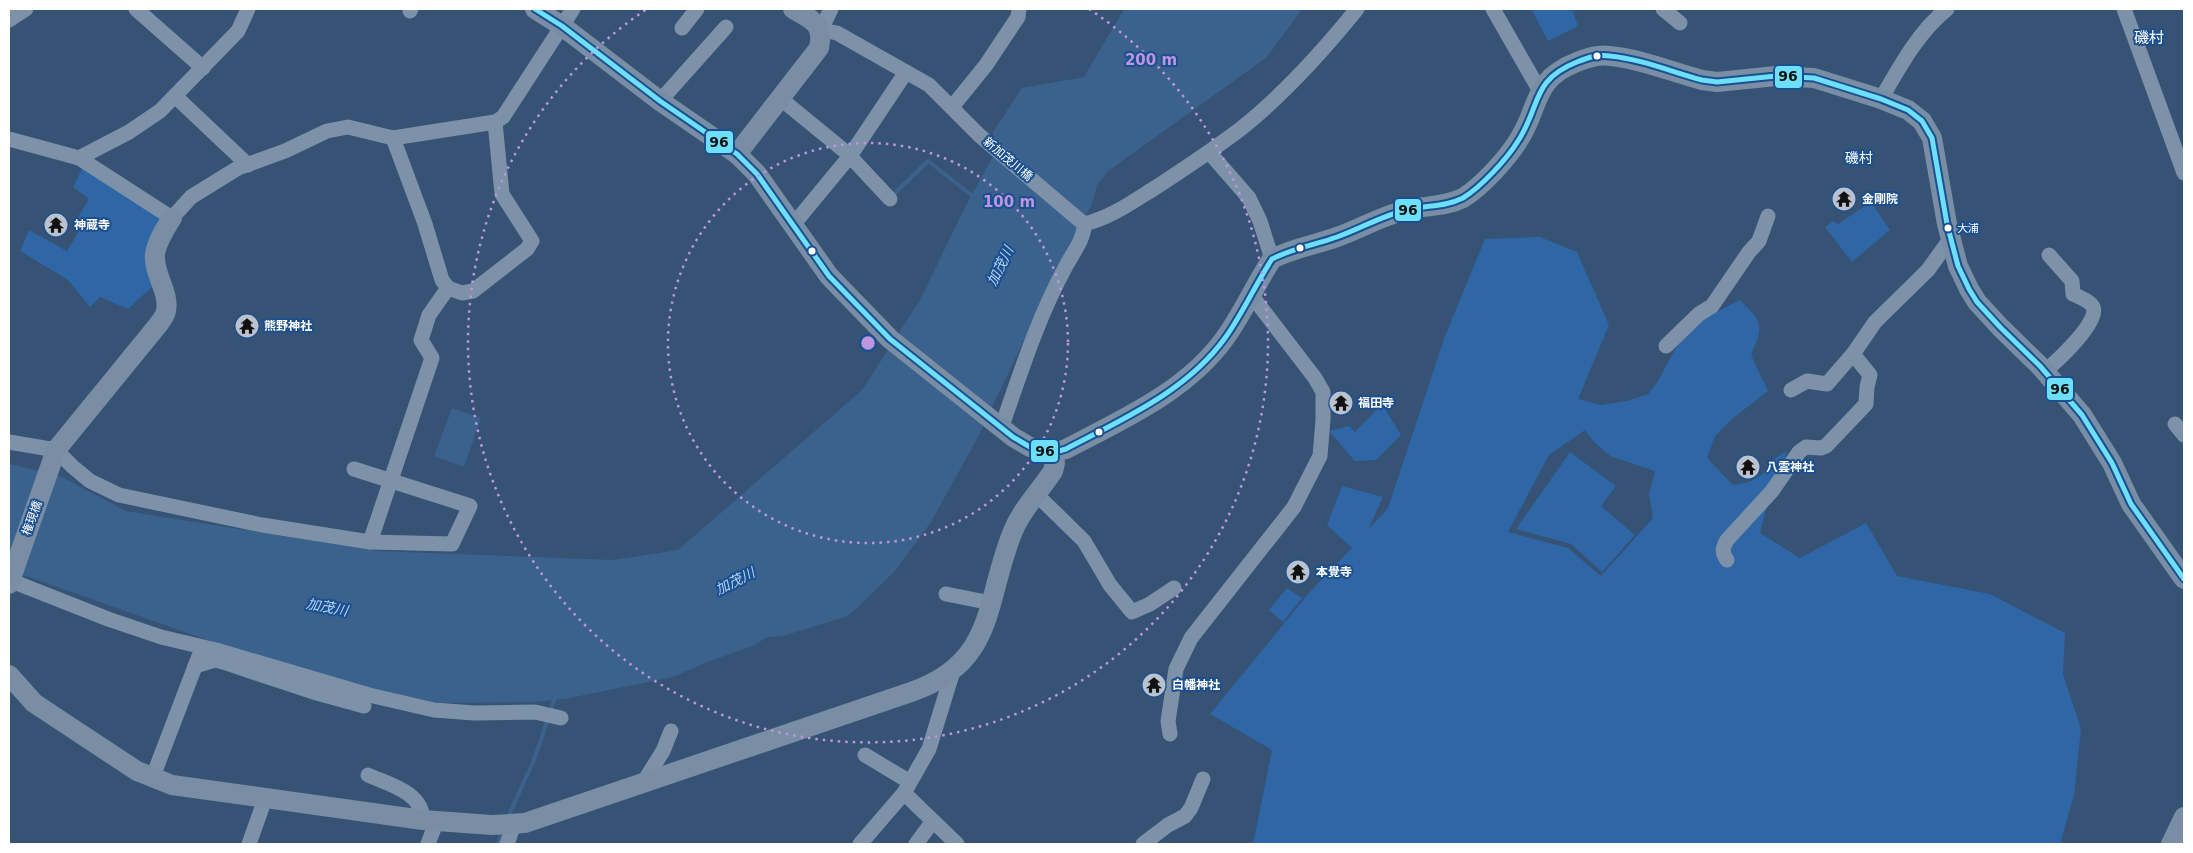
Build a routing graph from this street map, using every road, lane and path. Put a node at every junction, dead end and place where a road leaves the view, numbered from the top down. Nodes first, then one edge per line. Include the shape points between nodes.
1 (26, 9) edge
2 (136, 9) edge
3 (248, 9) edge
4 (535, 9) edge
5 (573, 9) edge
6 (697, 9) edge
7 (793, 9) edge
8 (831, 9) edge
9 (1019, 9) edge
10 (1357, 9) edge
11 (1493, 9) edge
12 (1663, 9) edge
13 (2124, 9) edge
14 (1941, 11) edge
15 (9, 20) edge
16 (1680, 23) dead end
17 (562, 26) junction
18 (726, 27) dead end
19 (682, 28) dead end
20 (821, 30) junction
21 (204, 68) junction
22 (906, 72) junction
23 (1540, 91) junction
24 (175, 96) junction
25 (1881, 99) junction
26 (782, 100) junction
27 (660, 101) junction
28 (952, 107) junction
29 (495, 122) junction
30 (393, 138) junction
31 (9, 139) edge
32 (1209, 152) junction
33 (737, 154) junction
34 (850, 156) junction
35 (79, 158) junction
36 (248, 165) junction
37 (2184, 172) edge
38 (890, 199) dead end
39 (1768, 216) dead end
40 (172, 218) junction
41 (1083, 224) junction
42 (793, 225) junction
43 (1951, 238) junction
44 (2049, 255) dead end
45 (1272, 259) junction
46 (448, 288) junction
47 (1252, 296) junction
48 (1666, 346) dead end
49 (1853, 354) junction
50 (2045, 371) junction
51 (1791, 390) dead end
52 (998, 426) junction
53 (9, 442) edge
54 (1052, 453) junction
55 (54, 455) junction
56 (354, 470) dead end
57 (390, 480) junction
58 (1037, 494) junction
59 (370, 542) junction
60 (1727, 560) dead end
61 (2184, 579) edge
62 (10, 580) edge
63 (1174, 588) dead end
64 (946, 594) dead end
65 (991, 603) junction
66 (202, 647) junction
67 (195, 666) junction
68 (953, 671) junction
69 (9, 675) edge
70 (364, 706) dead end
71 (561, 718) dead end
72 (671, 731) dead end
73 (1170, 734) dead end
74 (866, 755) dead end
75 (368, 775) dead end
76 (152, 779) junction
77 (1203, 779) dead end
78 (642, 782) junction
79 (907, 787) junction
80 (264, 799) junction
81 (2184, 817) edge
82 (430, 820) junction
83 (933, 821) junction
84 (514, 824) junction
85 (249, 844) edge
86 (428, 844) edge
87 (507, 844) edge
88 (860, 844) edge
89 (916, 844) edge
90 (957, 844) edge
91 (1143, 844) edge
92 (2171, 844) edge

1 - 15 street
2 - 21 street
3 - 21 street via 238,31
4 - 17 main road
5 - 17 street
6 - 19 street
7 - 20 main road via 816,23
8 - 20 street
9 - 28 street via 1018,18 986,65
10 - 32 street via 1268,106
11 - 23 street
12 - 16 street
13 - 37 street
14 - 25 street via 1909,52
17 - 27 main road
17 - 29 street via 503,117
18 - 27 street
20 - 22 street, 新加茂川橋 via 837,33
20 - 26 main road via 816,54
21 - 24 street
22 - 28 street, 新加茂川橋 via 929,85
22 - 34 street
23 - 25 main road via 1549,78 1567,66 1592,56 1608,55 1718,82 1776,76 1814,78
23 - 45 main road via 1518,141 1499,165 1466,196 1452,203 1393,214 1336,238 1285,252
24 - 35 street via 160,111 129,132
24 - 36 street
25 - 43 main road via 1916,116 1932,138
26 - 33 main road
26 - 34 street
27 - 33 main road
28 - 41 street, 新加茂川橋 via 979,135
29 - 30 street
29 - 46 street via 502,194 532,241 473,291 462,293
30 - 36 street via 348,127 328,131
30 - 46 street via 442,280
31 - 35 street
32 - 41 street via 1130,204
32 - 45 street via 1249,198
33 - 42 main road via 757,174
34 - 38 street
34 - 42 street
35 - 40 street
36 - 40 street via 191,197
39 - 48 street via 1759,242 1712,306
40 - 55 main road, 権現橋 via 155,253 155,269 165,297 166,312
41 - 52 street via 1082,236 1056,285
42 - 52 main road via 840,289 890,339
43 - 49 street via 1928,270 1875,322
43 - 50 main road via 1958,266 1977,302
44 - 50 street via 2072,281 2073,294 2090,303 2093,312 2089,324 2076,341
45 - 47 main road
46 - 57 street via 429,315 422,340 432,358
47 - 54 main road via 1224,339 1196,370 1161,398 1066,449
47 - 73 street via 1315,378 1322,392 1320,456 1294,507 1191,638 1176,669 1168,721
49 - 51 street via 1827,384 1807,381
49 - 60 street via 1870,375 1866,404 1826,446 1806,447 1799,452 1772,491 1727,540 1723,546
50 - 61 main road via 2082,415 2112,463 2131,504
52 - 54 main road via 1025,444
53 - 55 street
54 - 58 main road via 1054,466
55 - 59 street via 90,481 119,495 262,526
55 - 62 main road, 権現橋
56 - 57 street
57 - 59 street
57 - 59 street via 470,506 452,544
58 - 63 street via 1084,541 1110,585 1132,612
58 - 65 main road via 1013,531
62 - 66 street via 108,619
64 - 65 street
65 - 68 main road via 978,641
66 - 67 street
66 - 71 street via 369,695 434,710 474,714 535,712
67 - 70 street via 214,660 223,662
67 - 76 street
68 - 78 main road via 925,687
68 - 79 street via 929,749
69 - 76 main road via 34,702
72 - 78 street via 663,751
74 - 79 street
75 - 82 street via 409,793
76 - 80 main road
77 - 91 street via 1186,816
78 - 84 main road
79 - 83 street
79 - 88 street
80 - 82 main road
80 - 85 street
81 - 92 main road
82 - 84 main road
82 - 86 street
83 - 89 street
83 - 90 street
84 - 87 street

